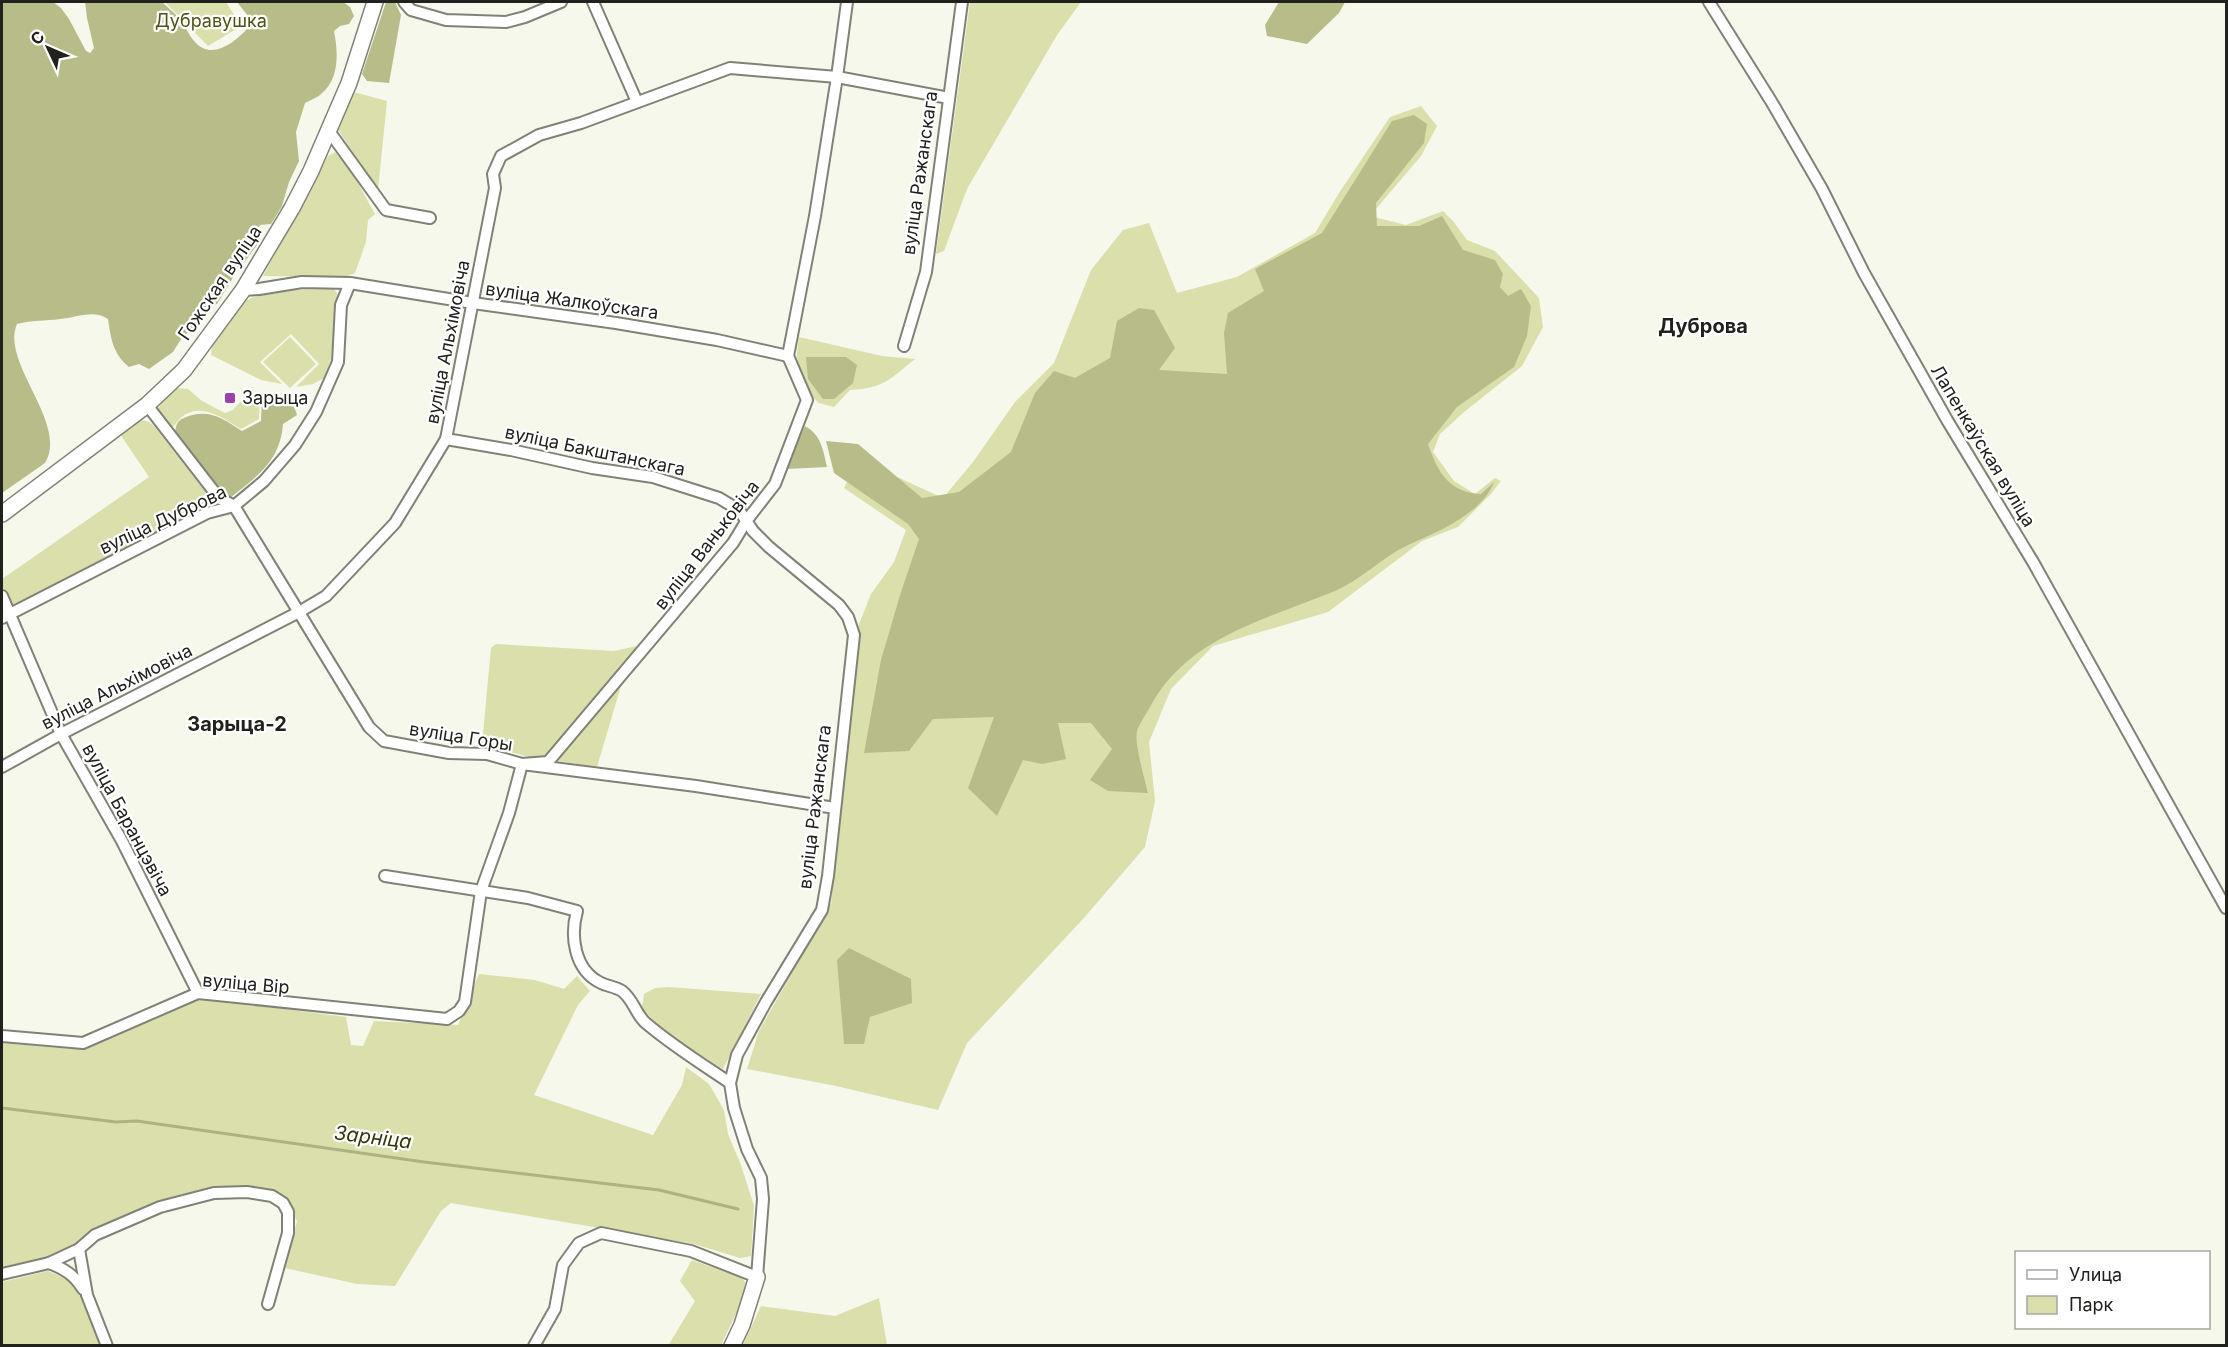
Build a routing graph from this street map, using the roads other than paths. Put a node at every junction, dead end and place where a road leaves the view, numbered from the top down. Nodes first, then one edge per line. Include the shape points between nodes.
1 (375, 2) edge
2 (404, 2) edge
3 (561, 2) edge
4 (593, 2) edge
5 (847, 2) edge
6 (962, 2) edge
7 (1709, 2) edge
8 (837, 76) junction
9 (949, 98) junction
10 (637, 102) junction
11 (329, 131) junction
12 (430, 218) dead end
13 (350, 283) junction
14 (243, 290) junction
15 (473, 303) junction
16 (904, 346) dead end
17 (788, 356) junction
18 (147, 405) junction
19 (446, 439) junction
20 (234, 506) junction
21 (2, 514) edge
22 (747, 520) junction
23 (2, 596) edge
24 (299, 612) junction
25 (6, 615) edge
26 (854, 635) joint
27 (61, 734) junction
28 (522, 764) junction
29 (2, 767) edge
30 (835, 808) junction
31 (385, 876) dead end
32 (481, 891) junction
33 (2226, 908) edge
34 (198, 993) junction
35 (2, 1036) edge
36 (730, 1083) junction
37 (79, 1249) junction
38 (49, 1263) junction
39 (2, 1274) edge
40 (758, 1277) junction
41 (87, 1295) junction
42 (268, 1304) dead end
43 (106, 1346) edge
44 (534, 1346) edge
45 (732, 1346) edge

1 - 11 street, Гожская вуліца
2 - 3 street via 411,10 446,20 506,22
4 - 10 street
5 - 8 street
6 - 9 street, вуліца Ражанскага
7 - 33 street, Лапенкаўская вуліца via 1772,101 1864,273 2038,572
8 - 9 street, вуліца Альхімовіча
8 - 10 street, вуліца Альхімовіча via 730,68
8 - 17 street
9 - 16 street, вуліца Ражанскага via 926,272
10 - 15 street, вуліца Альхімовіча via 539,135 501,156 493,174 495,188
11 - 12 street via 386,210
11 - 14 street, Гожская вуліца via 292,208
13 - 14 street, вуліца Жалкоўскага via 302,282
13 - 15 street, вуліца Жалкоўскага
13 - 20 street, вуліца Дуброва via 341,305 338,362 316,412 295,445 264,481
14 - 18 street, Гожская вуліца via 183,370
15 - 17 street, вуліца Жалкоўскага via 616,323
15 - 19 street, вуліца Альхімовіча
17 - 22 street, вуліца Ваньковіча via 807,400 775,484
18 - 20 street, вуліца Горы via 219,498
18 - 21 street, Гожская вуліца
19 - 22 street, вуліца Бакштанскага via 653,477 719,498
19 - 24 street, вуліца Альхімовіча via 395,523 326,596
20 - 24 street, вуліца Горы
20 - 25 street, вуліца Дуброва via 207,513
22 - 26 street, вуліца Бакштанскага via 769,547 839,605
22 - 28 street, вуліца Ваньковіча via 733,543 548,762
23 - 25 street, вуліца Баранцэвіча
24 - 27 street, вуліца Альхімовіча
24 - 28 street, вуліца Горы via 369,727 384,741 449,753 487,754
25 - 27 street, вуліца Баранцэвіча
26 - 30 street, вуліца Ражанскага
27 - 29 street, вуліца Альхімовіча
27 - 34 street, вуліца Баранцэвіча via 122,841
28 - 30 street, вуліца Горы
28 - 32 street
30 - 36 street, вуліца Ражанскага via 822,910 737,1055
31 - 32 street
32 - 34 street, вуліца Вір via 465,1002 447,1018
32 - 36 street via 528,897 577,911 573,926 576,953 587,972 599,982 622,991 644,1022
34 - 35 street, вуліца Вір via 83,1043
36 - 40 street, вуліца Ражанскага via 734,1108 760,1178 763,1199
37 - 38 street
37 - 41 street
37 - 42 street via 95,1235 160,1207 214,1193 272,1196 283,1203 289,1222
38 - 39 street
38 - 41 street via 72,1274
40 - 44 street via 691,1251 601,1233 579,1244 563,1265 555,1309
40 - 45 street, вуліца Ражанскага
41 - 43 street

